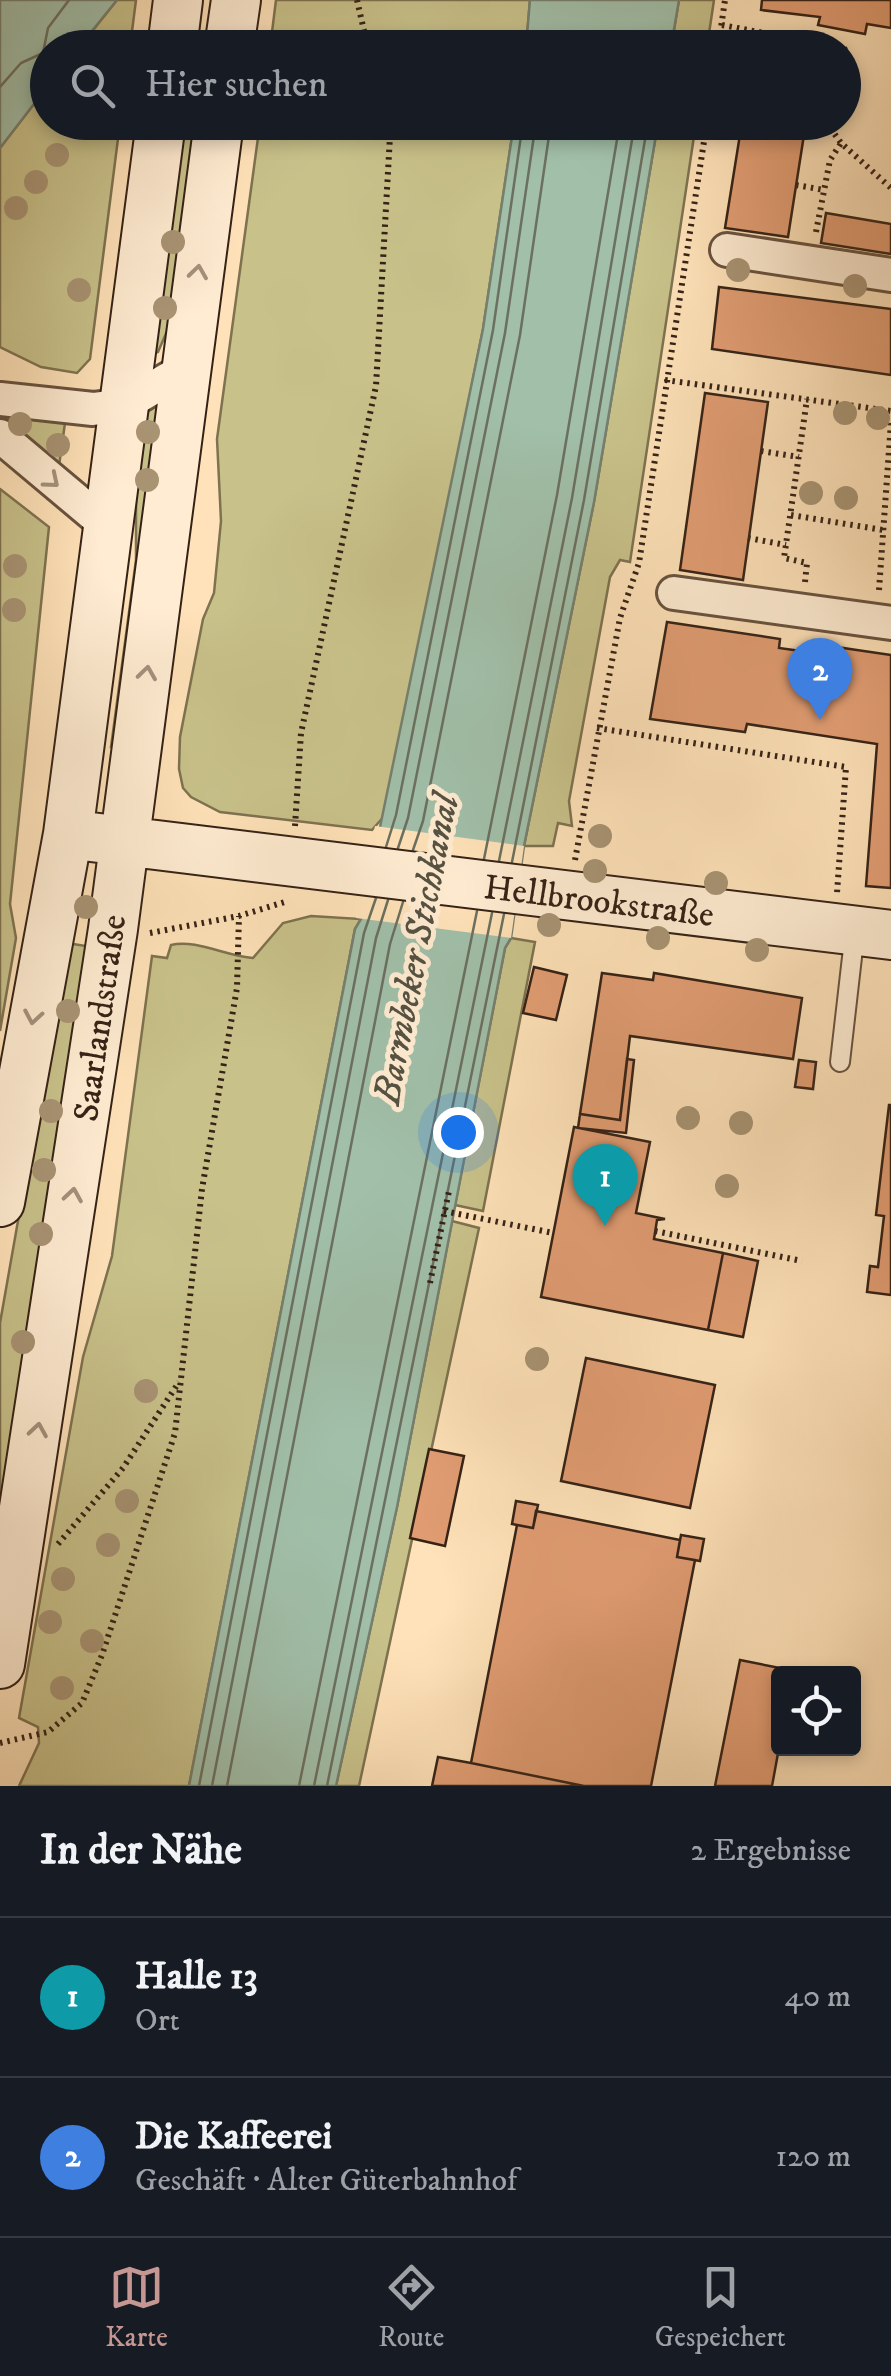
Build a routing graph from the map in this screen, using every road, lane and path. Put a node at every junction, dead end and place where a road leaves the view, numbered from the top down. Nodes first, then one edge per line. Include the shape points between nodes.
1 (178, 0) edge
2 (236, 0) edge
3 (357, 0) edge
4 (725, 0) edge
5 (722, 25) junction
6 (174, 30) edge
7 (232, 30) edge
8 (364, 30) edge
9 (721, 30) edge
10 (748, 30) edge
11 (160, 140) edge
12 (217, 140) edge
13 (390, 140) edge
14 (703, 140) edge
15 (839, 140) edge
16 (841, 143) junction
17 (796, 185) dead end
18 (891, 188) edge
19 (824, 190) junction
20 (727, 250) dead end
21 (811, 263) junction
22 (891, 275) edge
23 (185, 369) junction
24 (665, 380) junction
25 (0, 400) edge
26 (807, 400) junction
27 (124, 405) junction
28 (891, 410) edge
29 (891, 422) edge
30 (0, 436) edge
31 (761, 452) dead end
32 (799, 457) junction
33 (791, 515) junction
34 (106, 525) junction
35 (883, 530) junction
36 (748, 538) dead end
37 (786, 545) junction
38 (674, 592) dead end
39 (801, 611) junction
40 (884, 622) edge
41 (598, 728) junction
42 (277, 825) dead end
43 (295, 828) junction
44 (68, 834) junction
45 (124, 841) junction
46 (344, 869) junction
47 (570, 896) junction
48 (239, 916) junction
49 (860, 931) edge
50 (153, 934) dead end
51 (840, 1062) dead end
52 (449, 1191) dead end
53 (0, 1202) edge
54 (444, 1211) junction
55 (655, 1231) dead end
56 (553, 1233) dead end
57 (802, 1260) dead end
58 (430, 1284) dead end
59 (180, 1380) junction
60 (19, 1553) junction
61 (0, 1664) edge
62 (0, 1743) edge

1 - 6 main road
2 - 7 main road
3 - 8 path
4 - 5 path
5 - 9 path
5 - 10 path
11 - 27 main road, Saarlandstraße
23 -> 12 main road, Saarlandstraße
13 - 43 path via 376,386 301,734
14 - 24 path
15 - 16 path
16 - 18 path
16 - 19 path
17 - 19 path
19 - 21 path
20 - 21 street
21 - 22 street
23 - 27 street
45 -> 23 main road, Saarlandstraße
24 - 26 path
24 - 41 path via 639,563 620,618
25 - 27 street via 93,410
26 - 28 path
26 - 32 path
27 - 34 main road, Saarlandstraße
29 - 35 path
30 -> 34 street
31 - 32 path
32 - 33 path
33 - 35 path
33 - 37 path
34 - 44 main road, Saarlandstraße
35 - 40 path
36 - 37 path
37 - 39 path via 784,558 808,563
38 - 39 street
39 - 40 street
41 - 47 path
41 - 49 path via 846,767
42 - 43 path
43 - 46 path via 324,838
44 - 45 main road, Hellbrookstraße
44 -> 53 main road, Saarlandstraße
45 - 46 main road, Hellbrookstraße
60 -> 45 main road, Saarlandstraße
46 - 47 main road, Hellbrookstraße
46 - 48 path via 279,906
47 - 49 main road, Hellbrookstraße
48 - 50 path
48 - 59 path via 237,988 202,1189
49 - 51 lane
52 - 54 path
54 - 56 path
54 - 58 path
55 - 57 path
59 - 60 path via 72,1531 51,1550
59 - 62 path via 175,1433 82,1703 48,1732
60 - 61 main road, Saarlandstraße

